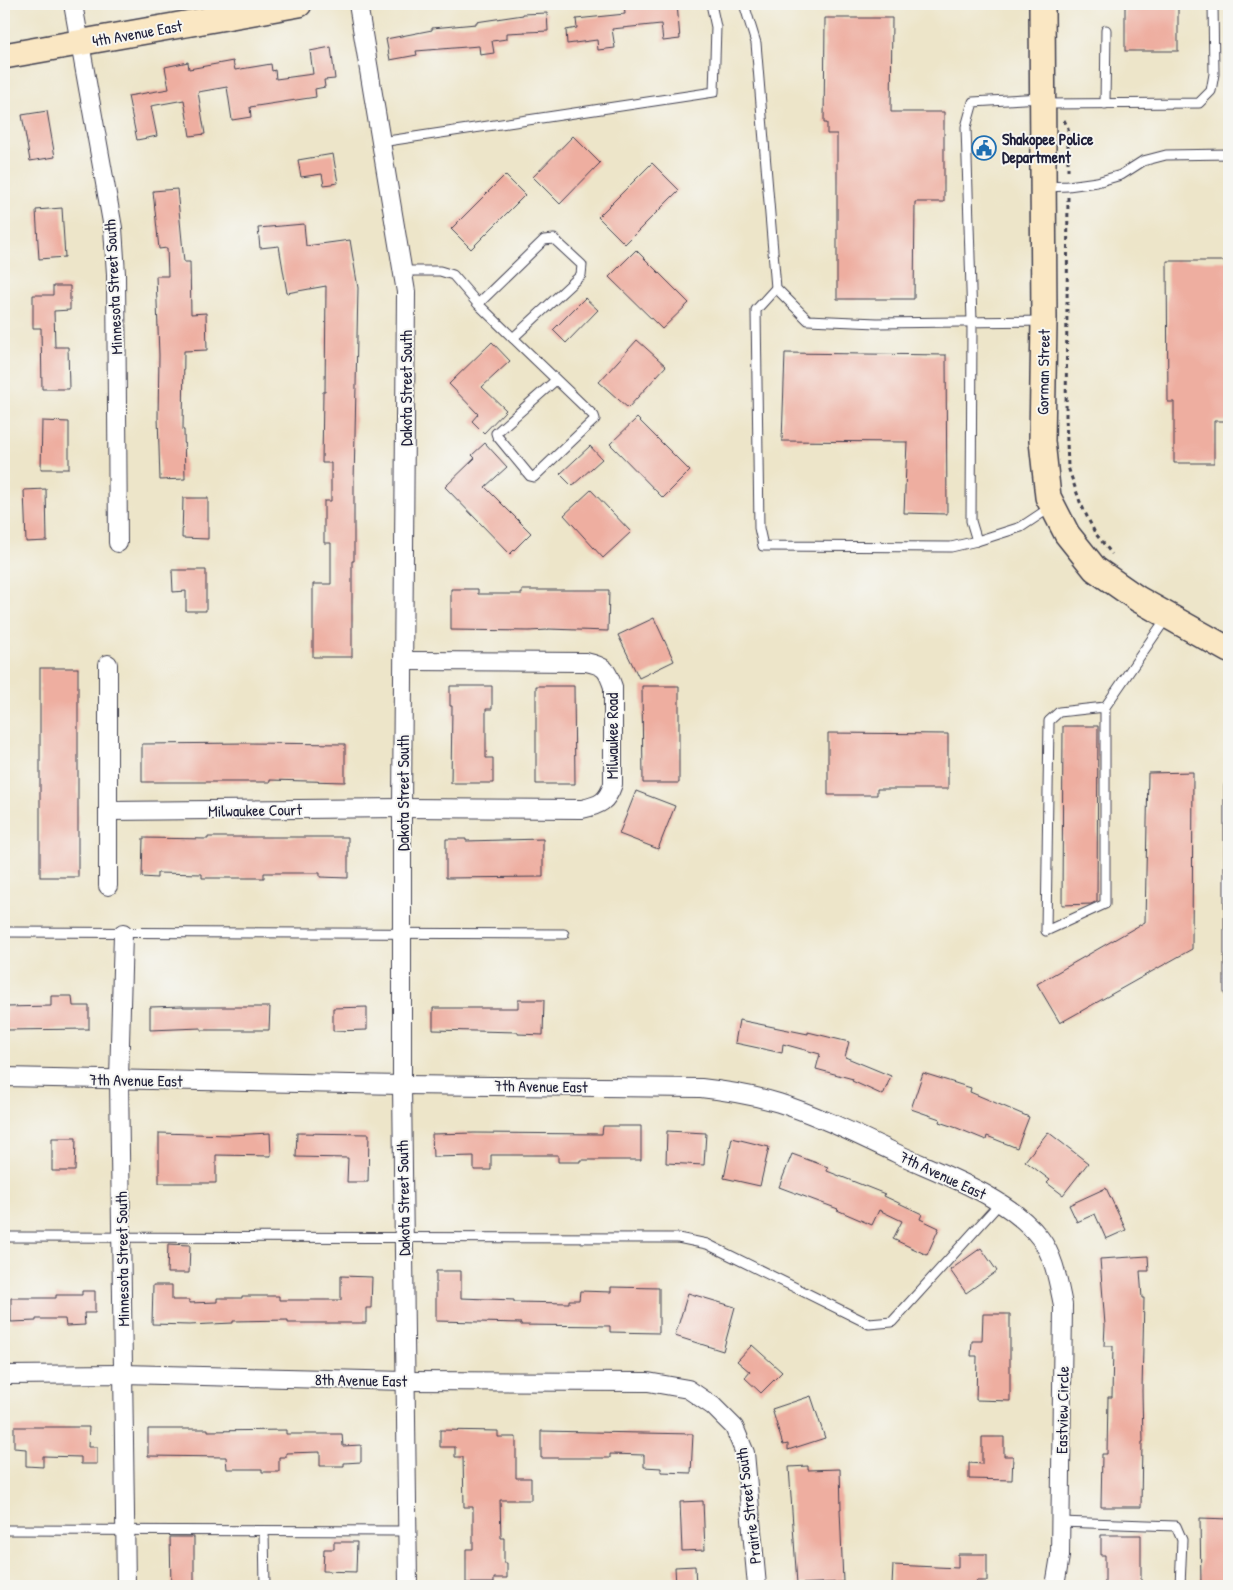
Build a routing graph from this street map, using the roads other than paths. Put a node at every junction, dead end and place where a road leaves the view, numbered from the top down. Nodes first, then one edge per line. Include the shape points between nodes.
1 (73, 4) edge
2 (299, 4) edge
3 (358, 4) edge
4 (711, 4) edge
5 (744, 4) edge
6 (1042, 4) edge
7 (1213, 4) edge
8 (1106, 30) dead end
9 (81, 43) junction
10 (4, 56) edge
11 (1049, 102) junction
12 (1105, 104) junction
13 (381, 142) junction
14 (1229, 154) edge
15 (1043, 187) junction
16 (403, 271) junction
17 (776, 288) junction
18 (478, 304) junction
19 (1044, 321) junction
20 (972, 322) junction
21 (513, 338) junction
22 (556, 380) junction
23 (1053, 506) junction
24 (977, 541) junction
25 (118, 543) dead end
26 (1168, 615) junction
27 (1229, 650) edge
28 (404, 661) junction
29 (108, 664) dead end
30 (1104, 707) junction
31 (1229, 786) edge
32 (402, 808) junction
33 (108, 812) junction
34 (108, 886) dead end
35 (1229, 886) edge
36 (4, 932) edge
37 (123, 933) junction
38 (403, 934) junction
39 (564, 934) dead end
40 (1229, 992) edge
41 (4, 1077) edge
42 (119, 1080) junction
43 (402, 1085) junction
44 (1000, 1203) junction
45 (404, 1237) junction
46 (4, 1238) edge
47 (121, 1238) junction
48 (1040, 1238) joint
49 (123, 1374) junction
50 (4, 1375) edge
51 (405, 1380) junction
52 (713, 1406) joint
53 (1060, 1522) junction
54 (4, 1530) edge
55 (125, 1530) junction
56 (264, 1531) junction
57 (407, 1532) junction
58 (126, 1586) edge
59 (265, 1586) edge
60 (408, 1586) edge
61 (757, 1586) edge
62 (1055, 1586) edge
63 (1180, 1586) edge

1 - 9 street, Minnesota Street South
2 - 9 street, 4th Avenue East
3 - 13 street, Dakota Street South
4 - 13 lane via 716,27 714,92
5 - 17 lane via 756,43
6 - 11 street, Gorman Street
7 - 12 lane via 1214,74 1211,91 1200,103
8 - 12 lane
9 - 10 street, 4th Avenue East
9 - 25 street, Minnesota Street South via 113,228
11 - 12 lane
11 - 15 street, Gorman Street
11 - 20 lane via 973,102 966,127
13 - 16 street, Dakota Street South
14 - 15 lane via 1166,155 1143,161 1121,175 1097,182
15 - 19 street, Gorman Street
16 - 18 lane via 440,270 453,275
16 - 28 street, Dakota Street South via 406,292
17 - 20 lane via 808,320
17 - 24 lane via 756,310 759,528 763,546 951,547
18 - 21 lane
18 - 21 lane via 544,240 554,239 582,265 581,275
19 - 20 lane
19 - 23 street, Gorman Street via 1042,441 1048,497
20 - 24 lane via 971,521
21 - 22 lane
22 - 22 lane via 595,420 534,477 496,433
23 - 24 lane via 1021,527
23 - 26 street, Gorman Street via 1067,534 1095,569
26 - 27 street, Gorman Street
26 - 30 lane
28 - 32 street, Dakota Street South
28 - 32 street, Milwaukee Road via 586,662 600,665 613,687 613,784 609,796 598,805 582,810
29 - 33 street
30 - 30 lane via 1059,712 1049,721 1046,931 1105,904
31 - 35 lane
32 - 33 street, Milwaukee Court
32 - 38 street, Dakota Street South
33 - 34 street
35 - 40 lane
36 - 37 lane
37 - 38 lane
37 - 42 street, Minnesota Street South
38 - 39 lane
38 - 43 street, Dakota Street South
41 - 42 street, 7th Avenue East
42 - 43 street, 7th Avenue East
42 - 47 street, Minnesota Street South
43 - 44 street, 7th Avenue East via 701,1088 744,1093 817,1116
43 - 45 street, Dakota Street South
44 - 45 lane via 892,1322 869,1324 707,1244 678,1238
44 - 48 street, 7th Avenue East via 1018,1214
45 - 47 lane
45 - 51 street, Dakota Street South
46 - 47 lane
47 - 49 street, Minnesota Street South
48 - 53 street, Eastview Circle via 1055,1266 1063,1305
49 - 50 street, 8th Avenue East
49 - 51 street, 8th Avenue East
49 - 55 street, Minnesota Street South
51 - 52 street, 8th Avenue East via 648,1382 688,1390
51 - 57 street, Dakota Street South
52 - 61 street, Prairie Street South via 734,1427 745,1452
53 - 62 street, Eastview Circle via 1060,1556
53 - 63 lane via 1176,1526 1182,1540
54 - 55 lane
55 - 56 lane
55 - 58 street, Minnesota Street South
56 - 57 lane
56 - 59 lane
57 - 60 street, Dakota Street South

